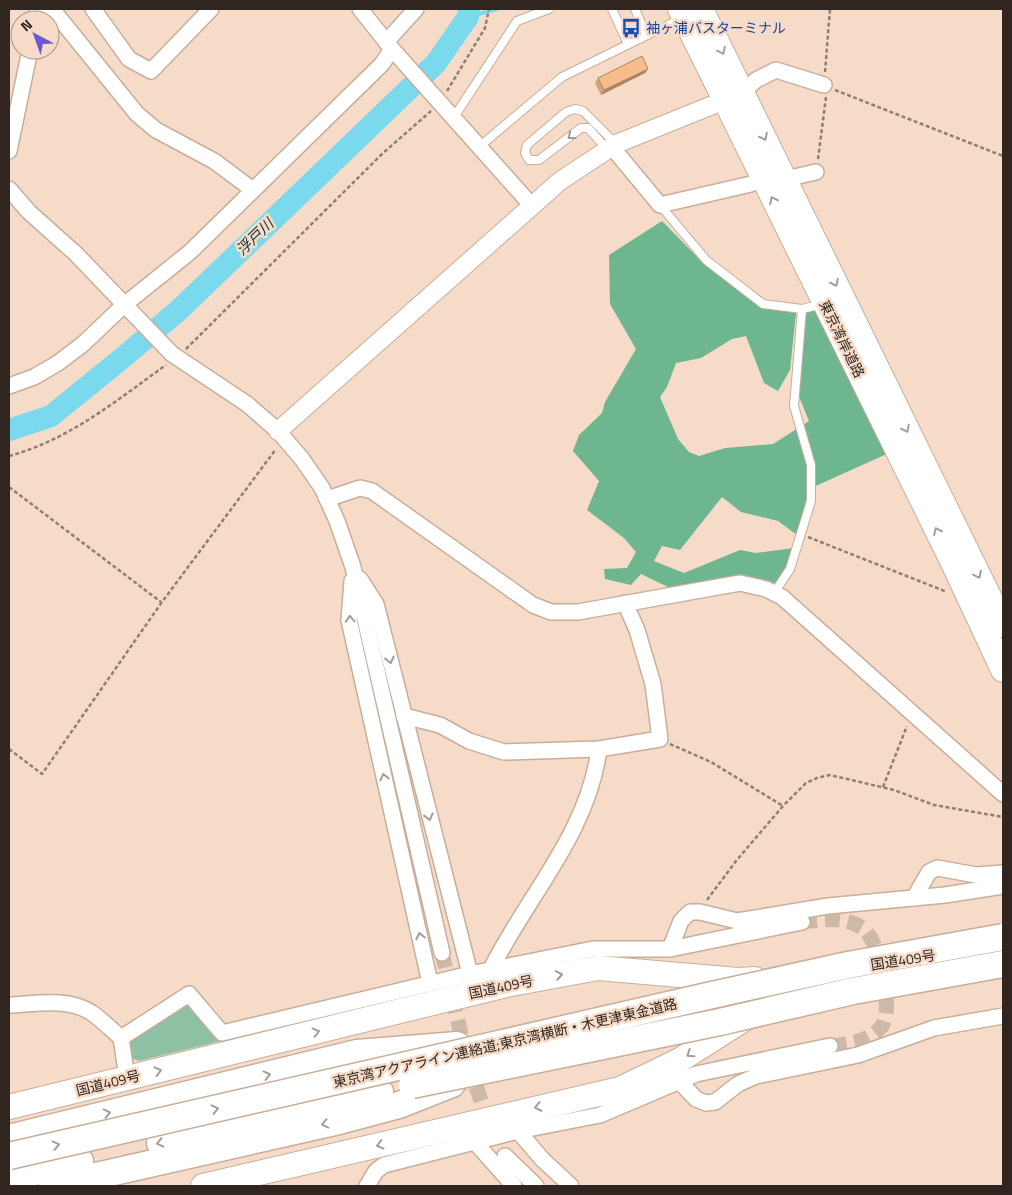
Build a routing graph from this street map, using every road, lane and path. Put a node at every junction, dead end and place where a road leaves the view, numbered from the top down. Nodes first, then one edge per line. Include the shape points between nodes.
1 (52, 9) edge
2 (93, 9) edge
3 (211, 9) edge
4 (360, 9) edge
5 (416, 9) edge
6 (489, 9) edge
7 (549, 9) edge
8 (612, 9) edge
9 (635, 9) edge
10 (830, 9) edge
11 (688, 11) edge
12 (646, 34) junction
13 (628, 44) junction
14 (389, 45) junction
15 (26, 60) edge
16 (824, 86) junction
17 (15, 88) edge
18 (733, 97) junction
19 (440, 102) junction
20 (454, 117) junction
21 (611, 146) junction
22 (479, 147) junction
23 (9, 151) edge
24 (1003, 156) edge
25 (816, 172) joint
26 (794, 177) dead end
27 (750, 184) dead end
28 (9, 189) edge
29 (254, 190) junction
30 (660, 204) junction
31 (532, 206) junction
32 (824, 303) junction
33 (124, 305) junction
34 (802, 309) junction
35 (175, 356) junction
36 (9, 386) edge
37 (281, 434) junction
38 (9, 456) edge
39 (9, 487) edge
40 (327, 499) junction
41 (802, 535) junction
42 (353, 567) junction
43 (774, 593) junction
44 (970, 599) junction
45 (162, 602) junction
46 (625, 602) junction
47 (1003, 626) edge
48 (1003, 670) edge
49 (913, 711) junction
50 (404, 716) junction
51 (660, 739) junction
52 (9, 749) edge
53 (599, 749) junction
54 (883, 787) junction
55 (1003, 794) edge
56 (783, 806) junction
57 (1003, 817) edge
58 (1003, 873) edge
59 (1003, 886) edge
60 (914, 898) junction
61 (700, 912) junction
62 (802, 922) tunnel mouth
63 (1003, 937) edge
64 (1003, 943) edge
65 (670, 949) junction
66 (442, 953) tunnel mouth
67 (1003, 963) edge
68 (490, 970) junction
69 (470, 974) junction
70 (818, 974) junction
71 (430, 983) junction
72 (776, 1001) junction
73 (9, 1004) edge
74 (1003, 1016) edge
75 (122, 1038) junction
76 (830, 1046) tunnel mouth
77 (127, 1078) junction
78 (679, 1081) junction
79 (9, 1107) edge
80 (518, 1131) junction
81 (9, 1138) edge
82 (474, 1141) junction
83 (9, 1156) edge
84 (505, 1156) tunnel mouth
85 (9, 1178) edge
86 (52, 1186) edge
87 (203, 1186) edge
88 (367, 1186) edge
89 (514, 1186) edge
90 (536, 1186) edge
91 (571, 1186) edge

1 - 29 street via 137,114 156,130 214,161
2 - 3 street via 129,59 151,71
4 - 14 street
5 - 14 street
6 - 19 path via 485,28
7 - 20 lane via 517,21
8 - 13 lane
9 - 12 lane
10 - 16 path
11 - 12 lane
11 - 18 highway, 東京湾岸道路
12 - 13 lane
13 - 22 lane via 562,76
14 - 19 street
14 - 29 street via 382,64
15 - 17 street
16 - 18 street via 776,70
16 - 24 path
16 - 25 path via 826,95
17 - 23 street
18 - 21 street
32 -> 18 highway, 東京湾岸道路
18 -> 47 highway, 東京湾岸道路
19 - 20 street
19 - 35 path via 382,154
20 - 22 street
21 -> 21 lane via 588,128 581,128 539,160 529,160 525,153 527,145 566,112 575,109 582,111
21 - 30 street
21 - 31 street via 560,181
22 - 31 street
25 - 26 street
27 - 30 street
28 - 33 street
29 - 33 street via 190,252
30 - 34 lane via 706,260 728,279 762,304
31 - 37 street
32 - 34 lane
44 -> 32 highway, 東京湾岸道路
33 - 35 street
33 - 36 street via 58,363
34 - 41 lane via 794,406 810,465 811,501
35 - 37 street via 247,404
35 - 38 path via 94,418 58,437
37 - 40 street via 302,458
37 - 45 path
39 - 45 path
40 - 42 street
40 - 46 street via 360,488 372,491 541,610 578,612
41 - 43 lane via 790,569
41 - 44 path
42 -> 50 street via 376,604
42 - 66 street
71 -> 42 street via 349,620
43 - 46 street via 740,583
43 - 49 street
44 - 48 highway, 東京湾岸道路
45 - 52 path via 42,774
46 - 51 street via 653,684
49 - 54 path
49 - 55 street
50 - 53 street via 440,725 469,741 504,752
50 -> 69 street
51 - 53 street
51 - 56 path via 711,762
53 - 68 street via 596,777 584,808 551,871
54 - 56 path via 830,775 806,784
54 - 57 path via 934,805
56 - 61 path via 736,860
58 - 60 street via 976,875 937,868 929,872
59 - 60 street
60 - 61 street via 828,906 737,921
61 - 65 street via 690,912 682,921
62 - 65 street
83 -> 63 highway, 東京湾アクアライン連絡道;東京湾横断・木更津東金道路, bridge via 722,992
64 - 70 highway, 国道409号
65 - 68 street via 593,949
67 - 72 highway, 国道409号
67 -> 85 highway, 東京湾アクアライン連絡道;東京湾横断・木更津東金道路, bridge via 412,1085
68 - 69 street
69 - 71 street
77 -> 70 highway, 国道409号 via 506,985 598,968 738,980
81 -> 70 highway via 357,1053 475,1044 723,996
71 - 75 street via 222,1033 189,994
72 -> 86 highway via 519,1058 399,1105
72 -> 87 highway, 国道409号 via 680,1060 620,1089
73 - 75 street via 63,1003 81,1007
74 - 78 street via 934,1028 858,1055 756,1076 738,1084 715,1102 696,1099
75 - 77 street
76 - 78 street via 712,1070
77 - 79 highway, 国道409号
78 - 80 street via 600,1115
80 - 82 street
80 - 91 street via 542,1160
82 - 88 street via 384,1165
82 - 89 street
84 - 90 street

